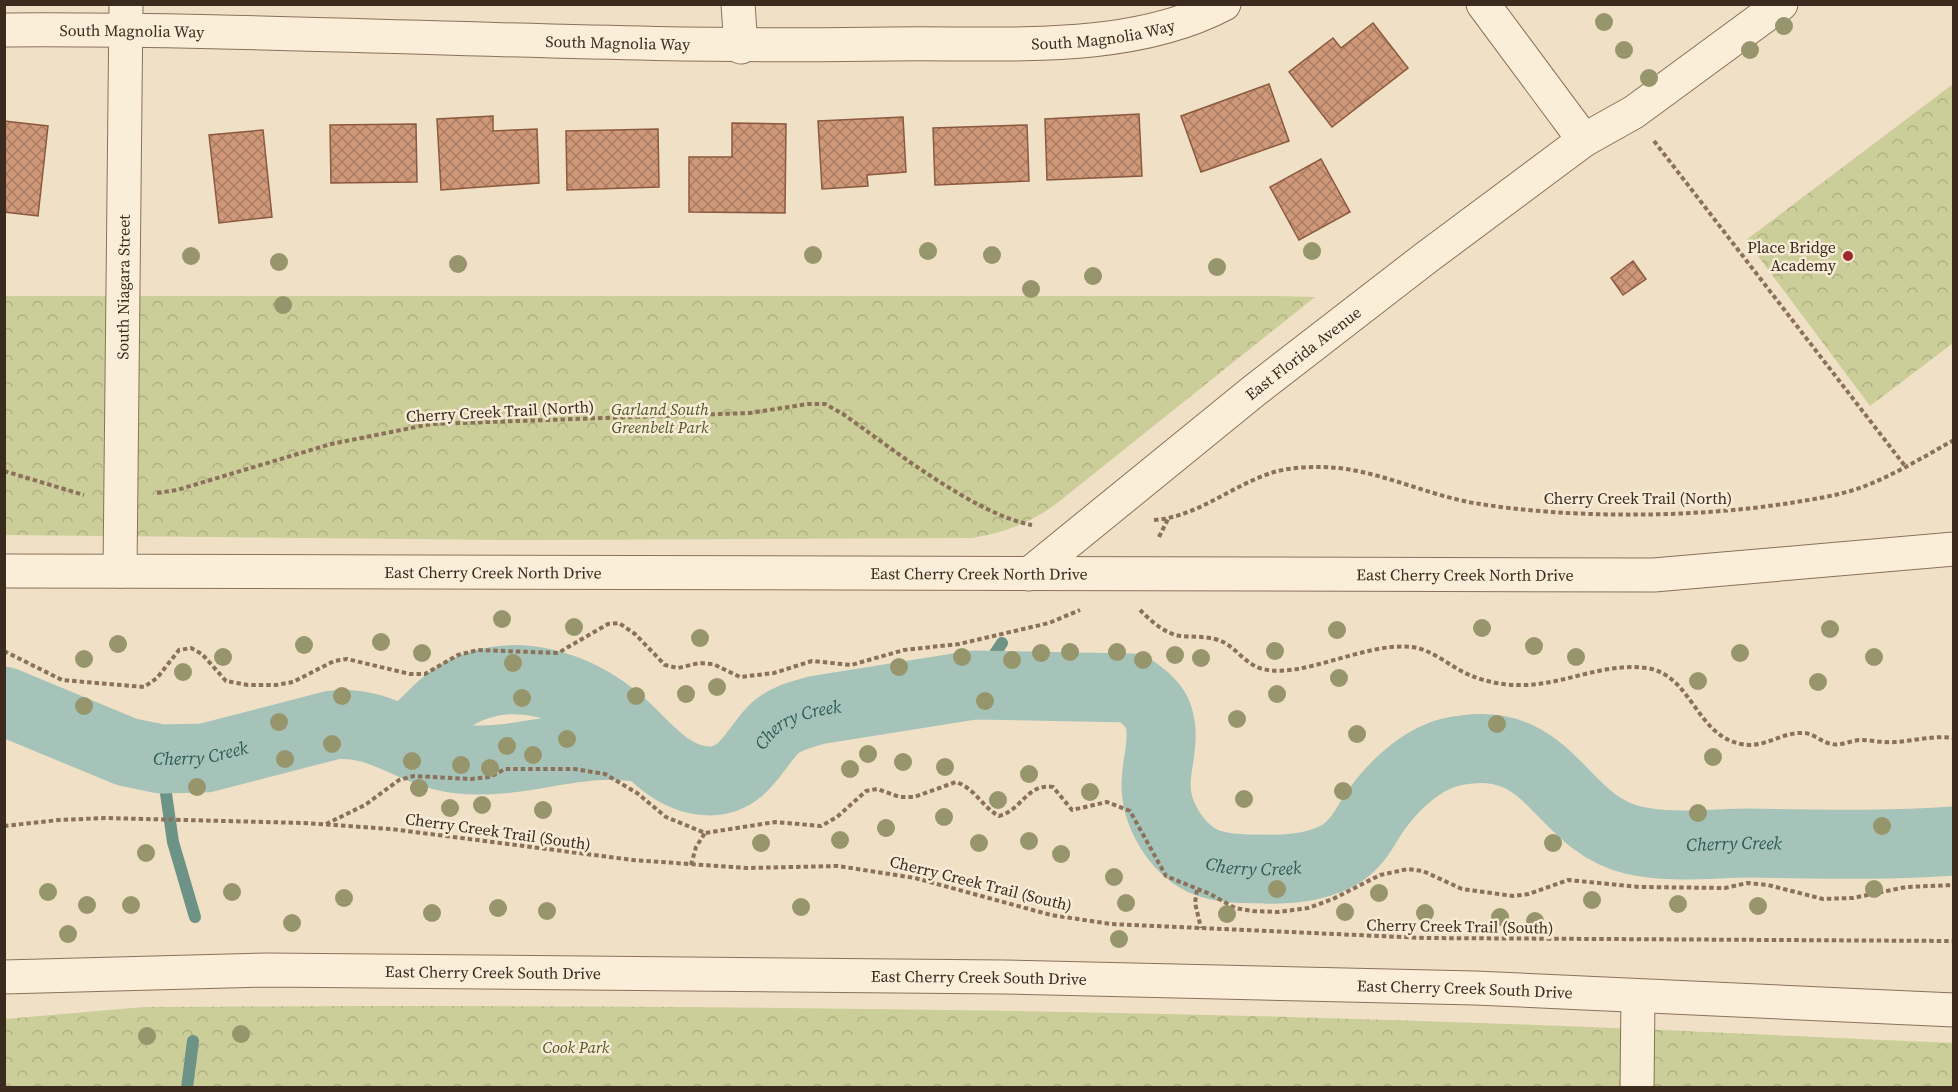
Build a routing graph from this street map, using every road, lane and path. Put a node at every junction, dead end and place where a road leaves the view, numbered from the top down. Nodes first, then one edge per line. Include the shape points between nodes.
1 (738, 4) edge
2 (1224, 4) edge
3 (1483, 4) edge
4 (1781, 4) edge
5 (126, 17) edge
6 (4, 30) edge
7 (741, 47) junction
8 (1584, 140) junction
9 (1653, 141) dead end
10 (1953, 440) edge
11 (1905, 466) junction
12 (4, 471) edge
13 (123, 497) junction
14 (1145, 521) dead end
15 (1087, 525) junction
16 (1953, 549) edge
17 (4, 571) edge
18 (120, 571) junction
19 (1029, 574) junction
20 (1086, 606) dead end
21 (1138, 608) dead end
22 (4, 651) edge
23 (1953, 738) edge
24 (325, 825) junction
25 (4, 826) edge
26 (705, 833) junction
27 (691, 865) junction
28 (1953, 885) edge
29 (1197, 890) junction
30 (1201, 928) junction
31 (1953, 941) edge
32 (4, 976) edge
33 (1638, 997) junction
34 (1953, 1010) edge
35 (1637, 1088) edge

1 - 7 street
2 - 7 street, South Magnolia Way via 1155,32 1093,41
3 - 8 street
4 - 8 street, East Florida Avenue via 1634,112
5 - 6 street, South Magnolia Way
5 - 7 street, South Magnolia Way
5 - 13 street, South Niagara Street
8 - 15 street, East Florida Avenue via 1255,390
9 - 11 path
10 - 11 path, Cherry Creek Trail (North)
11 - 14 path, Cherry Creek Trail (North) via 1864,486 1817,498 1750,509 1675,513 1516,508 1443,497 1352,470 1293,468 1270,473 1168,519
12 - 13 path, Cherry Creek Trail (North) via 84,495
13 - 15 path, Cherry Creek Trail (North) via 177,490 331,444 430,423 750,413 825,404 957,493 1006,518 1030,525
13 - 18 street, South Niagara Street
15 - 19 street, East Florida Avenue
16 - 19 street, East Cherry Creek North Drive via 1654,575
17 - 18 street, East Cherry Creek North Drive
18 - 19 street, East Cherry Creek North Drive
20 - 22 path via 1050,623 959,644 904,650 850,665 812,661 740,678 713,664 678,668 665,665 619,623 608,624 558,653 478,650 458,655 425,674 347,659 276,686 226,681 202,654 191,648 179,651 157,678 144,687 62,680
21 - 23 path via 1159,627 1178,636 1220,640 1263,669 1306,666 1360,652 1412,647 1472,677 1516,685 1564,680 1599,669 1628,666 1665,672 1710,728 1740,744 1770,742 1802,733 1830,744
24 - 25 path, Cherry Creek Trail (South) via 138,819 58,820
24 - 26 path via 365,805 399,780 414,776 471,779 490,777 506,769 575,769 605,774 666,817
24 - 27 path, Cherry Creek Trail (South) via 391,829
26 - 27 path
26 - 29 path via 775,822 820,826 837,817 866,791 877,789 914,797 956,782 974,792 999,816 1007,814 1031,790 1042,785 1053,787 1072,810 1107,802 1130,811 1166,876
27 - 30 path, Cherry Creek Trail (South) via 873,870 962,889 1052,915 1111,924
28 - 29 path via 1906,886 1853,898 1823,899 1747,883 1725,888 1639,887 1568,880 1513,896 1462,889 1424,871 1408,869 1380,875 1308,908 1278,912 1235,908
29 - 30 path via 1195,903
30 - 31 path, Cherry Creek Trail (South) via 1424,938
32 - 33 street, East Cherry Creek South Drive via 267,970 1050,978 1475,988
33 - 34 street, East Cherry Creek South Drive
33 - 35 street

